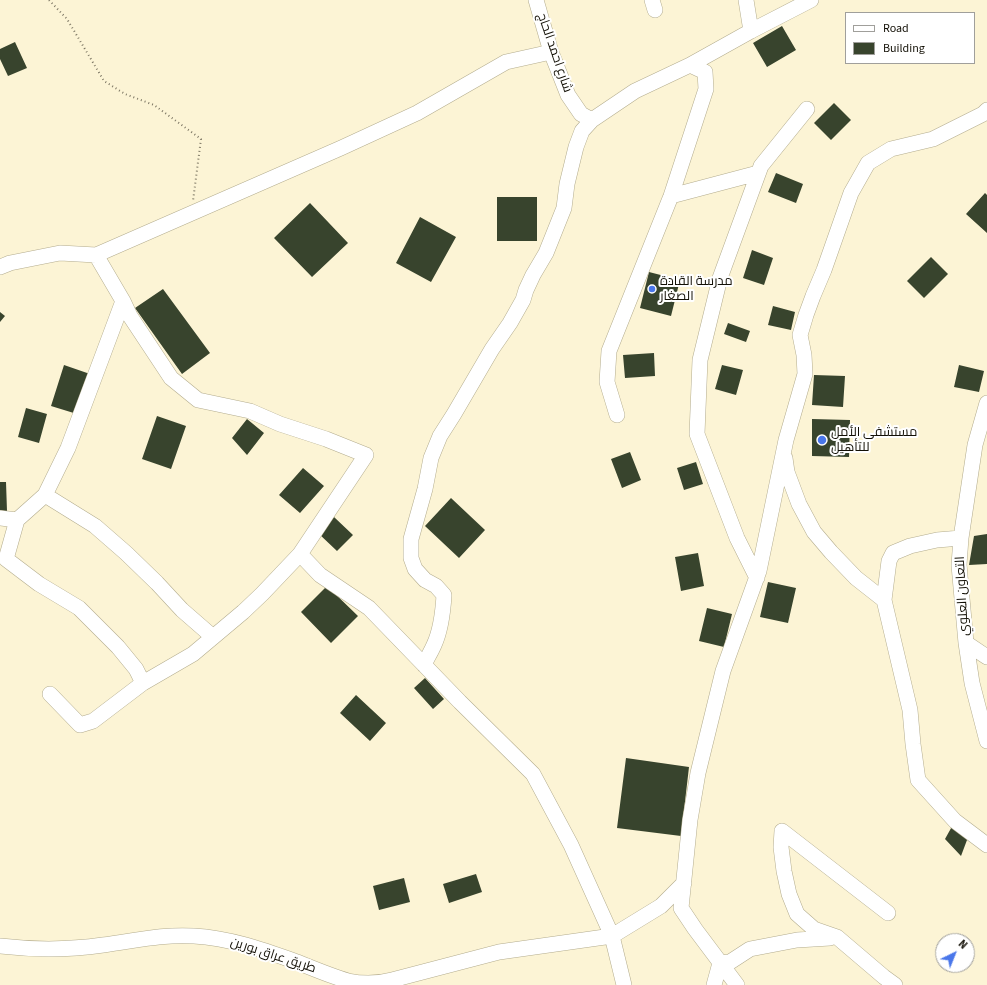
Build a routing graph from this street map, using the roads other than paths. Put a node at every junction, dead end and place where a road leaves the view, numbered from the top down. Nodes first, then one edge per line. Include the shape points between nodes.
1 (536, 0) edge
2 (746, 0) edge
3 (811, 0) edge
4 (750, 31) junction
5 (551, 52) junction
6 (690, 65) junction
7 (807, 109) dead end
8 (987, 110) edge
9 (592, 120) junction
10 (758, 173) junction
11 (671, 196) junction
12 (96, 255) junction
13 (0, 267) edge
14 (123, 301) junction
15 (987, 403) edge
16 (617, 415) dead end
17 (784, 451) junction
18 (45, 495) junction
19 (0, 518) edge
20 (16, 520) junction
21 (961, 538) junction
22 (300, 554) junction
23 (756, 578) junction
24 (884, 600) junction
25 (213, 637) junction
26 (966, 643) junction
27 (987, 657) edge
28 (424, 665) junction
29 (143, 683) junction
30 (50, 694) dead end
31 (987, 741) edge
32 (987, 845) edge
33 (684, 883) junction
34 (888, 913) dead end
35 (612, 936) junction
36 (837, 937) junction
37 (0, 946) edge
38 (720, 963) junction
39 (624, 985) edge
40 (714, 985) edge
41 (737, 985) edge
42 (895, 985) edge

1 - 5 street, شارع احمد الحاج
2 - 4 street
3 - 4 street
4 - 6 street
5 - 9 street, شارع احمد الحاج via 568,95 581,114
5 - 12 street via 506,62 417,113
6 - 9 street via 635,91
6 - 11 street via 705,72 706,89
7 - 10 street
8 - 17 street via 933,139 891,149 868,163 851,193 800,335 805,374
9 - 28 street via 582,131 576,148 564,208 546,253 533,275 523,300 440,436 431,458 411,539 411,558 415,569 444,595 435,644
10 - 11 street
10 - 23 street via 720,278 700,360 697,434 737,538
11 - 16 street via 609,351 607,382
12 - 13 street via 60,253
12 - 14 street
14 - 18 street via 68,448
14 - 22 street via 171,378 198,400 250,411 366,455
15 - 21 street, التعاون العلوي via 975,445
17 - 23 street
17 - 24 street via 787,472 799,504 814,532 856,578
18 - 20 street
18 - 25 street via 95,526
19 - 20 street
20 - 29 street via 6,559 39,584 79,608 118,647 136,669
21 - 24 street via 923,543 893,553 889,561
21 - 26 street, التعاون العلوي via 959,565
22 - 25 street via 262,594
22 - 28 street via 320,575 369,608
23 - 33 street via 723,671 698,773 690,820
24 - 32 street via 910,710 918,780 955,821
25 - 29 street via 193,654
26 - 27 street
26 - 31 street, التعاون العلوي via 972,683
28 - 35 street via 533,774 571,845
29 - 30 street via 94,721 80,725
33 - 35 street via 661,906
33 - 38 street via 681,908
34 - 36 street via 782,831 784,871 789,894 798,914 814,929
35 - 37 street, طريق عراق بورين via 499,952 372,983 342,979 249,946 210,937 162,936 66,949
35 - 39 street
36 - 38 street via 797,940 750,949 730,962
36 - 42 street
38 - 40 street
38 - 41 street

